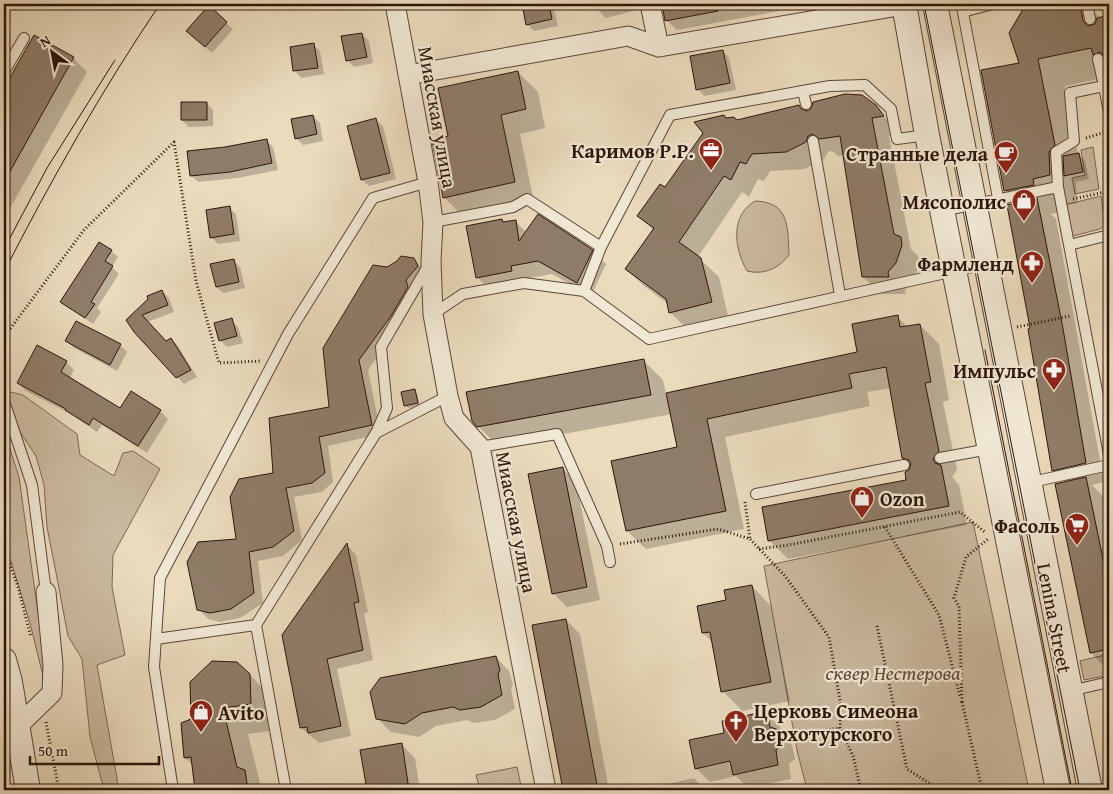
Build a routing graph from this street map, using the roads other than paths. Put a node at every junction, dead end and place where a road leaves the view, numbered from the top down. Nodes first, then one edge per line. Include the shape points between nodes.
1 (395, 4) edge
2 (650, 4) edge
3 (992, 4) edge
4 (1087, 4) edge
5 (929, 7) edge
6 (1090, 19) dead end
7 (24, 38) dead end
8 (659, 47) junction
9 (1098, 59) dead end
10 (4, 72) edge
11 (408, 75) junction
12 (1104, 86) junction
13 (803, 91) junction
14 (806, 104) dead end
15 (1109, 113) edge
16 (927, 135) junction
17 (813, 141) dead end
18 (428, 182) junction
19 (1058, 187) junction
20 (998, 198) junction
21 (974, 203) junction
22 (942, 211) junction
23 (434, 222) junction
24 (1109, 236) edge
25 (1069, 245) junction
26 (601, 247) junction
27 (431, 261) junction
28 (986, 264) junction
29 (954, 272) junction
30 (584, 291) junction
31 (840, 295) junction
32 (433, 314) junction
33 (448, 396) junction
34 (4, 401) edge
35 (376, 433) junction
36 (480, 447) junction
37 (990, 449) junction
38 (1109, 454) edge
39 (940, 458) dead end
40 (904, 465) dead end
41 (1109, 465) edge
42 (1042, 480) dead end
43 (756, 494) dead end
44 (610, 562) dead end
45 (46, 592) joint
46 (256, 625) junction
47 (156, 640) junction
48 (4, 660) edge
49 (1109, 682) edge
50 (1069, 691) junction
51 (1039, 699) junction
52 (17, 727) junction
53 (4, 747) edge
54 (27, 790) edge
55 (173, 790) edge
56 (286, 790) edge
57 (546, 790) edge
58 (1058, 790) edge
59 (1090, 790) edge

1 - 11 street, Миасская улица
2 - 8 street
3 - 5 lane via 966,10
4 - 6 lane
5 - 8 street
5 - 16 street, Lenina Street
5 - 20 lane
5 - 21 street, Lenina Street
7 - 10 lane
8 - 11 street via 628,36
9 - 12 lane
11 - 18 street, Миасская улица
12 - 15 lane
12 - 19 lane via 1070,94 1074,141 1056,152
13 - 14 lane
13 - 16 lane via 865,85 891,110 897,139
13 - 26 lane via 670,115
16 - 22 street, Lenina Street
17 - 31 lane
18 - 23 street, Миасская улица
18 - 47 lane via 373,198 274,360 160,578
19 - 20 lane
19 - 25 lane
20 - 21 lane
21 - 22 lane
21 - 28 street, Lenina Street
22 - 29 street, Lenina Street
23 - 26 lane via 513,207 527,199
23 - 27 street, Миасская улица
24 - 25 lane
25 - 38 lane
26 - 30 lane
27 - 32 street, Миасская улица
27 - 35 lane via 381,347 387,408
28 - 29 lane
28 - 50 street, Lenina Street
29 - 31 lane
29 - 37 street, Lenina Street
30 - 31 lane via 649,339
30 - 32 lane via 524,283 463,294
32 - 33 street, Миасская улица
33 - 35 lane
33 - 36 street, Миасская улица via 454,418
34 - 45 lane via 32,485
35 - 46 lane
36 - 44 lane via 557,434
36 - 57 street, Миасская улица
37 - 39 lane
37 - 51 street, Lenina Street
40 - 43 lane
41 - 42 lane
45 - 52 street via 53,665 52,693
46 - 47 lane
46 - 56 lane
47 - 55 lane via 154,667
48 - 52 street
49 - 50 lane
50 - 51 street
50 - 59 street, Lenina Street
51 - 58 street, Lenina Street
52 - 54 street
53 - 54 street

